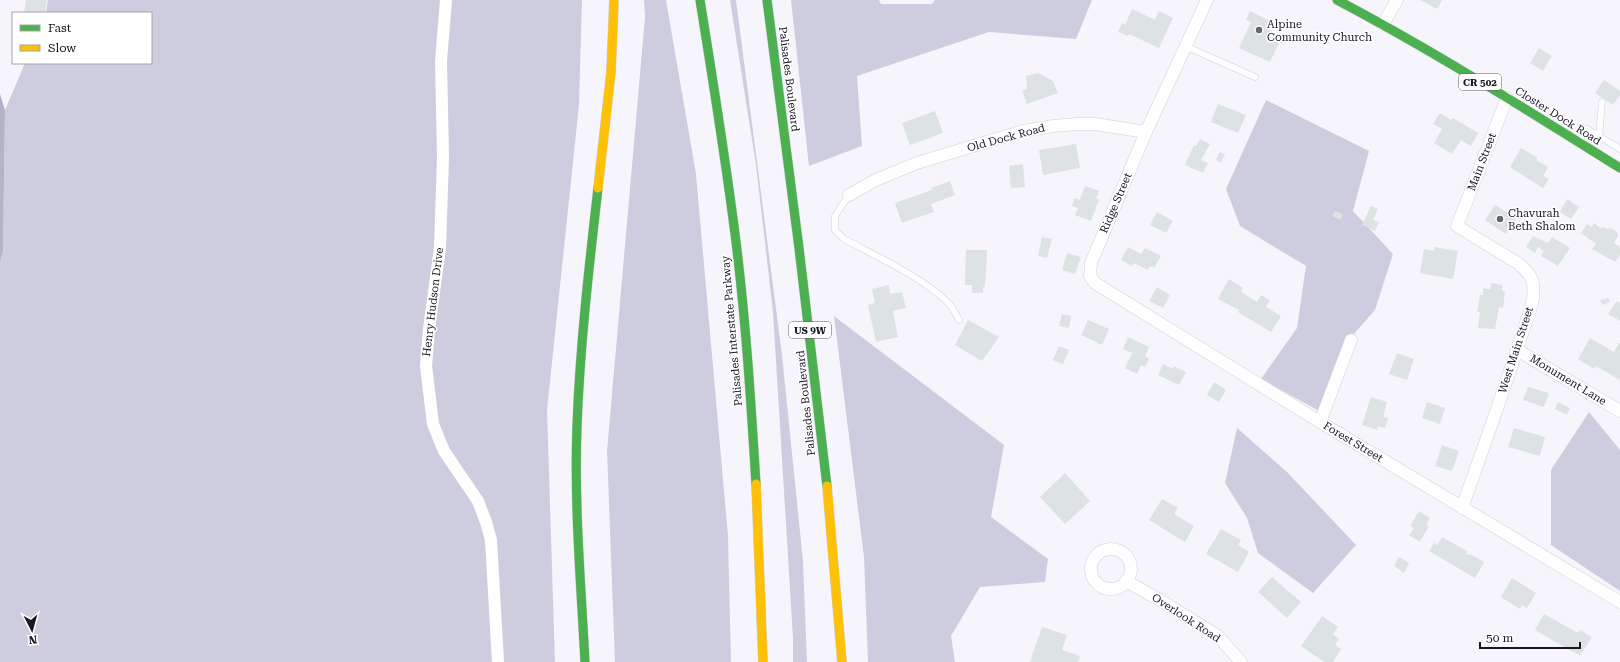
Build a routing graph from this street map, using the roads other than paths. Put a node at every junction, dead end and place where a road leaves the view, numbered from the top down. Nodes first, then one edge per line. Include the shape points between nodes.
1 (446, 0) edge
2 (614, 0) edge
3 (700, 0) edge
4 (767, 0) edge
5 (1207, 0) edge
6 (1337, 0) edge
7 (1397, 0) edge
8 (1383, 24) junction
9 (1185, 46) junction
10 (1254, 77) dead end
11 (1507, 98) junction
12 (1602, 102) dead end
13 (1146, 132) junction
14 (1599, 136) junction
15 (1579, 143) junction
16 (1620, 149) edge
17 (1619, 166) edge
18 (849, 195) joint
19 (1457, 226) joint
20 (1090, 276) joint
21 (959, 320) dead end
22 (1350, 340) dead end
23 (1517, 350) junction
24 (1620, 411) edge
25 (1320, 422) junction
26 (1462, 508) junction
27 (1126, 581) dead end
28 (1620, 602) edge
29 (498, 662) edge
30 (585, 662) edge
31 (763, 662) edge
32 (842, 662) edge
33 (1241, 662) edge

1 - 29 street, Henry Hudson Drive via 441,61 443,132 440,248 426,366 433,424 444,451 478,501 491,540
2 - 30 main road via 611,72 583,321 577,427 578,534
3 - 31 main road, Palisades Interstate Parkway via 722,137 740,277 753,435
4 - 32 main road, Palisades Boulevard / US 9W via 812,345
5 - 9 street
6 - 8 main road, Closter Dock Road / CR 502
7 - 8 street
8 - 11 main road, Closter Dock Road / CR 502
9 - 10 lane
9 - 13 street
11 - 15 main road, Closter Dock Road / CR 502
11 - 19 street, Main Street
12 - 14 lane
13 - 18 street, Old Dock Road via 1095,124 1053,126 1023,131 917,163 876,180
13 - 20 street, Ridge Street via 1090,263
14 - 15 lane via 1587,129
14 - 16 lane
15 - 17 main road, Closter Dock Road / CR 502
18 - 21 lane via 835,216 835,230 844,239 921,282 952,307
19 - 23 street, West Main Street via 1519,264 1531,276 1532,302
20 - 25 street, Forest Street via 1095,283
22 - 25 street
23 - 24 street, Monument Lane
23 - 26 street, West Main Street
25 - 26 street, Forest Street
26 - 28 street, Forest Street
27 - 33 street, Overlook Road via 1218,636

